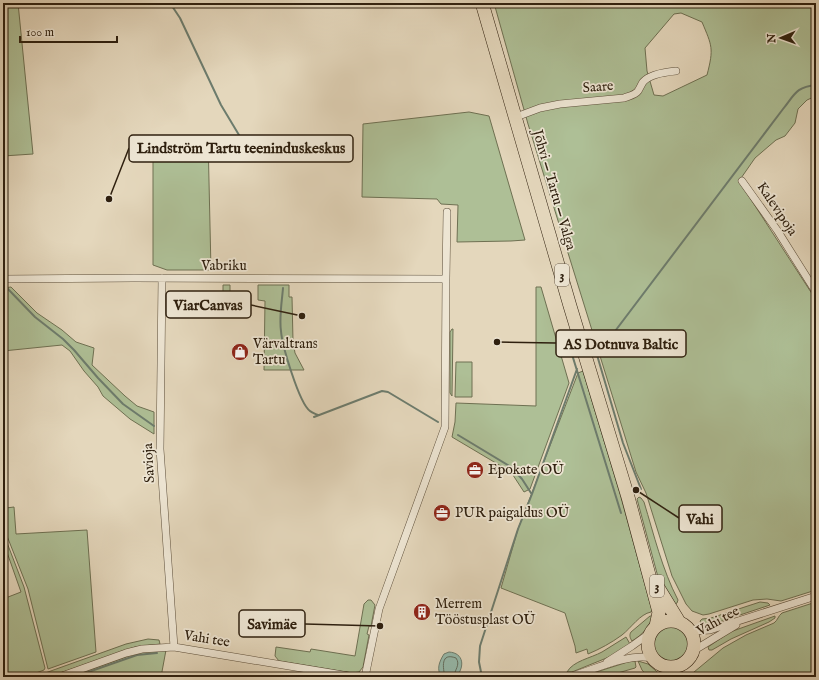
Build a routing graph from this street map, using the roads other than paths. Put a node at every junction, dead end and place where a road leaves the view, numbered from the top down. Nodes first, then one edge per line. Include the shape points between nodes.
1 (482, 3) edge
2 (676, 71) dead end
3 (516, 117) junction
4 (742, 181) dead end
5 (447, 212) dead end
6 (162, 278) junction
7 (3, 279) edge
8 (446, 279) junction
9 (816, 292) edge
10 (642, 547) junction
11 (816, 596) edge
12 (757, 615) junction
13 (684, 626) junction
14 (653, 630) junction
15 (174, 647) junction
16 (693, 651) junction
17 (657, 662) junction
18 (685, 662) junction
19 (596, 668) junction
20 (574, 676) edge
21 (59, 677) edge
22 (355, 677) edge
23 (365, 677) edge
24 (669, 677) edge
25 (682, 677) edge

1 - 3 highway, Jõhvi — Tartu — Valga / 3
2 - 3 street, Saare via 649,77 638,91 624,98 560,104
3 - 10 highway, Jõhvi — Tartu — Valga / 3
4 - 9 street, Kalevipoja
5 - 8 street
6 - 7 street, Vabriku
6 - 8 street, Vabriku
6 - 15 street, Savioja via 160,449
8 - 23 street via 445,427 379,609
10 - 13 highway, Jõhvi — Tartu — Valga / 3 via 654,581
10 - 14 highway, Jõhvi — Tartu — Valga / 3 via 658,612
11 - 12 street, Vahi tee
12 - 13 street, Vahi tee via 710,630 695,631
12 - 16 street, Vahi tee via 731,627
13 - 14 highway via 667,621
13 - 16 highway, Jõhvi — Tartu — Valga / 3 via 692,636
14 - 17 highway, Jõhvi — Tartu — Valga / 3 via 647,646
14 - 19 street
15 - 21 street, Vahi tee via 126,653
15 - 22 street, Vahi tee
16 - 18 highway
17 - 18 highway via 674,667
17 - 19 street via 645,657 634,657
17 - 24 highway, Jõhvi — Tartu — Valga / 3
18 - 25 highway
19 - 20 street

